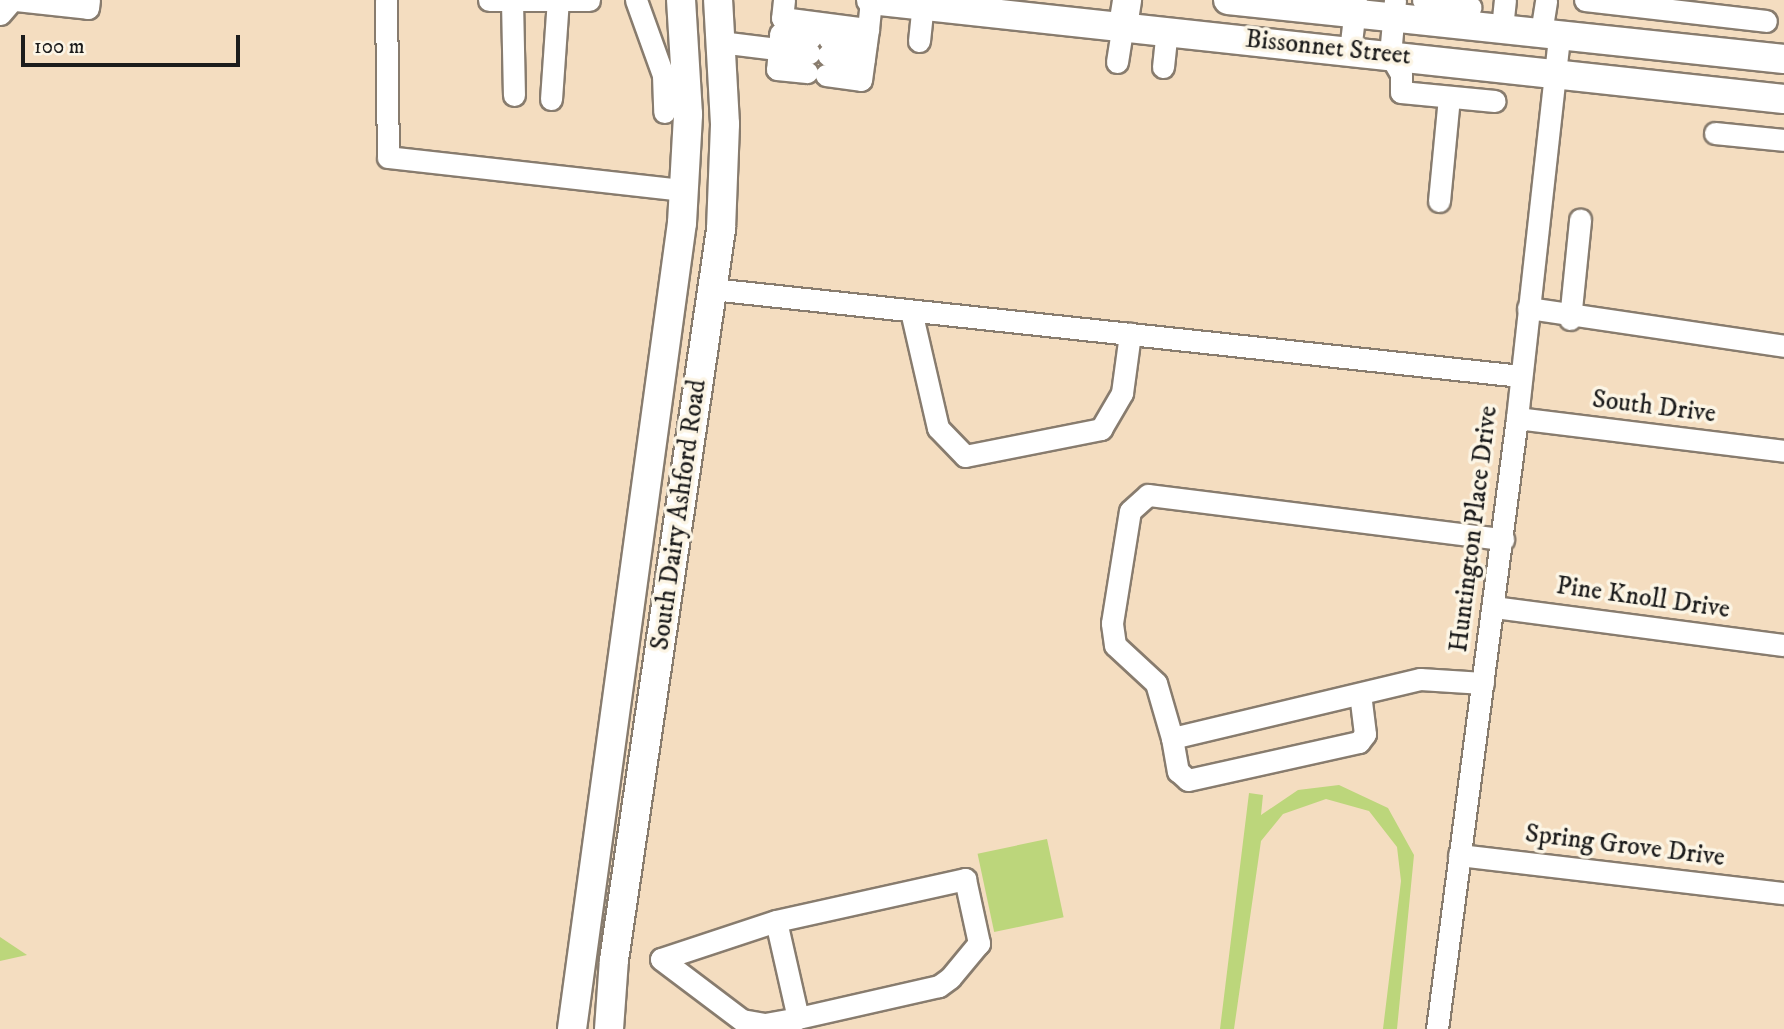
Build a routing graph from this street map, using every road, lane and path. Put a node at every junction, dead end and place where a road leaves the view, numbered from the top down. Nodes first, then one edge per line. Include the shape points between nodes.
1 (14, 0) edge
2 (89, 0) edge
3 (386, 0) edge
4 (489, 0) edge
5 (589, 0) edge
6 (636, 0) edge
7 (681, 0) edge
8 (718, 0) edge
9 (871, 0) edge
10 (1228, 0) edge
11 (1423, 0) edge
12 (1546, 0) edge
13 (1585, 0) edge
14 (512, 1) edge
15 (558, 2) edge
16 (923, 5) junction
17 (1355, 7) edge
18 (1394, 9) edge
19 (1473, 9) edge
20 (1504, 12) edge
21 (1126, 13) edge
22 (0, 14) edge
23 (1766, 21) dead end
24 (781, 25) edge
25 (649, 30) junction
26 (1167, 31) junction
27 (683, 32) junction
28 (1550, 34) junction
29 (919, 41) dead end
30 (720, 42) junction
31 (866, 44) junction
32 (1350, 51) junction
33 (818, 55) junction
34 (1390, 55) junction
35 (1784, 59) edge
36 (1117, 62) dead end
37 (1467, 63) junction
38 (1163, 67) dead end
39 (1554, 73) junction
40 (674, 76) junction
41 (514, 95) dead end
42 (1456, 98) junction
43 (551, 99) dead end
44 (1784, 99) edge
45 (1495, 101) dead end
46 (664, 112) dead end
47 (1715, 133) dead end
48 (1784, 140) edge
49 (684, 190) junction
50 (1439, 201) dead end
51 (1580, 220) dead end
52 (682, 223) junction
53 (720, 229) junction
54 (712, 289) junction
55 (1528, 308) junction
56 (911, 311) junction
57 (1570, 319) junction
58 (1130, 334) junction
59 (1784, 346) edge
60 (1521, 376) junction
61 (1517, 418) junction
62 (1784, 451) edge
63 (647, 462) junction
64 (687, 467) junction
65 (1503, 538) junction
66 (1494, 607) junction
67 (1784, 645) edge
68 (1483, 682) junction
69 (1360, 696) junction
70 (612, 703) junction
71 (650, 708) junction
72 (1172, 738) junction
73 (1459, 855) junction
74 (1784, 893) edge
75 (776, 920) junction
76 (579, 956) junction
77 (614, 960) junction
78 (798, 1018) junction
79 (572, 1029) edge
80 (609, 1029) edge
81 (1437, 1029) edge

1 - 2 street via 88,8
1 - 22 street
3 - 49 street via 388,157
4 - 14 street
5 - 15 street
6 - 25 street
7 - 27 main road, South Dairy Ashford Road
8 - 30 main road, South Dairy Ashford Road
9 - 16 main road, Bissonnet Street
9 - 31 street
10 - 17 main road, Bissonnet Street
11 - 19 street
12 - 28 street, Huntington Place Drive
13 - 23 street
14 - 15 street
14 - 41 street
15 - 43 street
16 - 21 main road, Bissonnet Street
16 - 29 street
17 - 18 main road, Bissonnet Street
17 - 32 street
18 - 19 main road, Bissonnet Street
18 - 34 street
19 - 20 main road, Bissonnet Street
20 - 28 main road, Bissonnet Street
21 - 26 main road, Bissonnet Street
21 - 36 street
24 - 30 street
24 - 31 street
24 - 33 street
25 - 27 street
25 - 40 street
26 - 32 main road, Bissonnet Street
26 - 38 street
27 - 40 main road, South Dairy Ashford Road
28 - 35 main road, Bissonnet Street
28 - 39 street, Huntington Place Drive
30 - 53 main road, South Dairy Ashford Road
31 - 33 street
31 - 33 street via 860,80
32 - 34 main road, Bissonnet Street
34 - 37 main road, Bissonnet Street
34 - 42 street via 1401,74 1401,92
37 - 39 main road, Bissonnet Street
37 - 42 street
39 - 44 main road, Bissonnet Street
39 - 55 street, Huntington Place Drive
40 - 46 street
40 - 49 main road, South Dairy Ashford Road
42 - 45 street
42 - 50 street
47 - 48 street
49 - 52 main road, South Dairy Ashford Road
51 - 57 street
52 - 53 main road
52 - 63 main road, South Dairy Ashford Road
53 - 54 main road, South Dairy Ashford Road
54 - 56 street
54 - 64 main road, South Dairy Ashford Road
55 - 57 street
55 - 60 street, Huntington Place Drive
56 - 58 street
56 - 58 street via 938,428 965,456 1101,429 1122,393
57 - 59 street
58 - 60 street
60 - 61 street, Huntington Place Drive
61 - 62 street, South Drive
61 - 65 street, Huntington Place Drive
63 - 64 main road
63 - 70 main road, South Dairy Ashford Road
64 - 71 main road, South Dairy Ashford Road
65 - 66 street, Huntington Place Drive
65 - 72 street via 1148,495 1130,511 1112,623 1115,645 1156,683
66 - 67 street, Pine Knoll Drive
66 - 68 street, Huntington Place Drive
68 - 69 street via 1420,679
68 - 73 street, Huntington Place Drive
69 - 72 street
69 - 72 street via 1365,734 1359,743 1188,780 1178,771
70 - 71 main road
70 - 76 main road, South Dairy Ashford Road
71 - 77 main road, South Dairy Ashford Road
73 - 74 street, Spring Grove Drive
73 - 81 street, Huntington Place Drive
75 - 78 street
75 - 78 street via 661,959 743,1020
75 - 78 street via 965,880 976,949 939,986
76 - 77 main road
76 - 79 main road, South Dairy Ashford Road
77 - 80 main road, South Dairy Ashford Road

